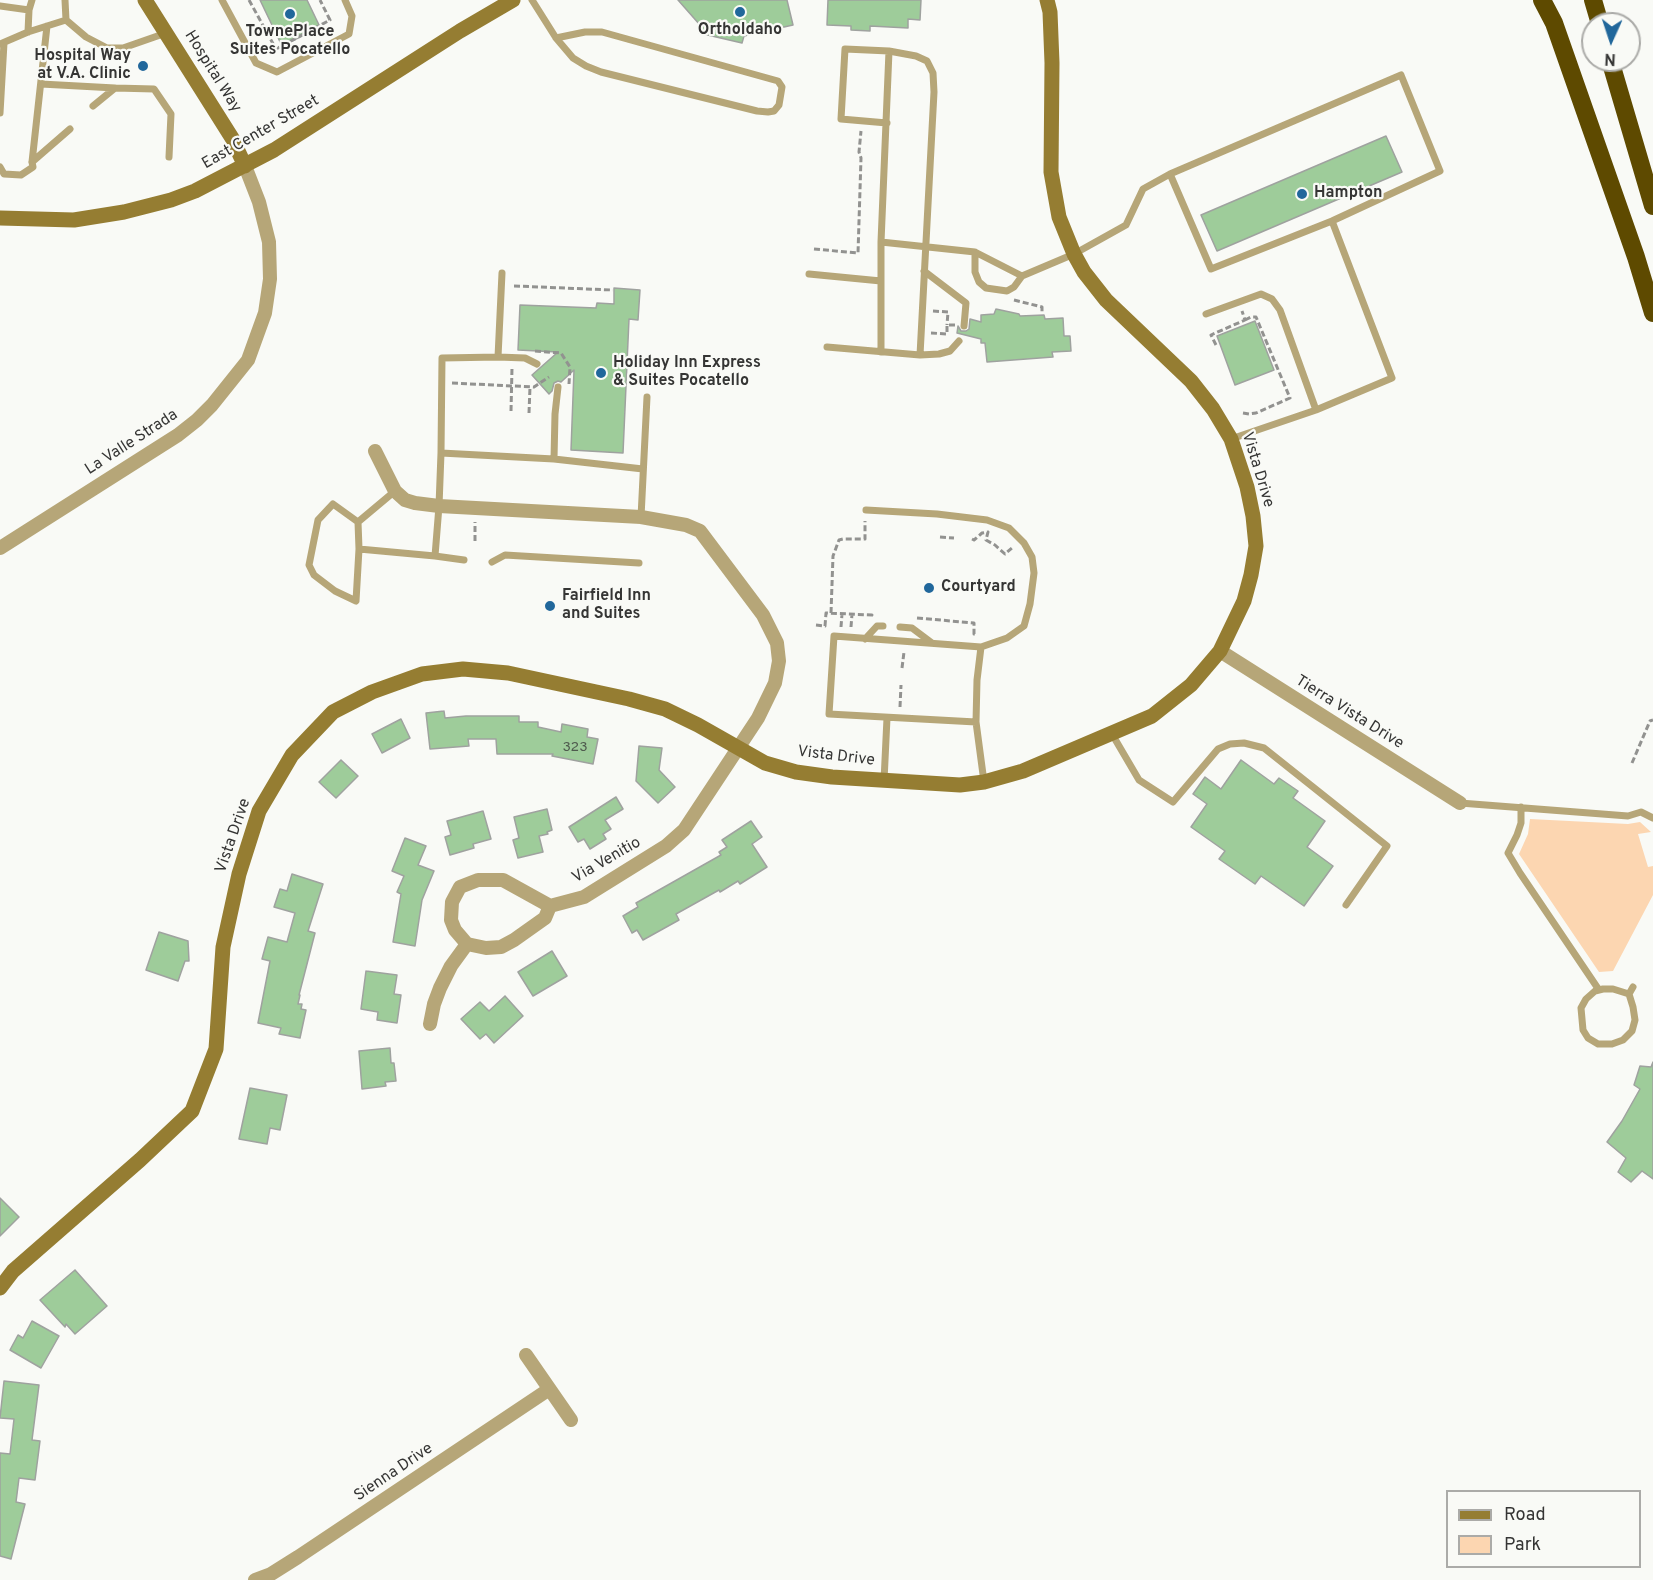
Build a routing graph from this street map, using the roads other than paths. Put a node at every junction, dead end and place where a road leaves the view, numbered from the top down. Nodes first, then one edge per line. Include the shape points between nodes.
1 (32, 0) edge
2 (65, 0) edge
3 (145, 0) edge
4 (222, 0) edge
5 (345, 0) edge
6 (513, 0) edge
7 (532, 0) edge
8 (1047, 0) edge
9 (1542, 0) edge
10 (0, 6) edge
11 (29, 10) junction
12 (66, 20) junction
13 (47, 26) junction
14 (28, 32) junction
15 (166, 33) junction
16 (556, 38) junction
17 (2, 44) edge
18 (889, 51) junction
19 (1614, 72) edge
20 (41, 84) junction
21 (115, 88) junction
22 (93, 106) dead end
23 (0, 112) edge
24 (886, 123) junction
25 (70, 129) dead end
26 (169, 157) dead end
27 (32, 162) junction
28 (245, 166) junction
29 (0, 167) edge
30 (1170, 174) junction
31 (1653, 206) edge
32 (0, 218) edge
33 (1332, 221) junction
34 (881, 242) junction
35 (926, 247) junction
36 (975, 252) junction
37 (1074, 254) junction
38 (924, 271) junction
39 (502, 273) dead end
40 (809, 274) dead end
41 (1022, 276) junction
42 (881, 280) junction
43 (1653, 313) edge
44 (1206, 314) dead end
45 (964, 326) dead end
46 (959, 341) dead end
47 (827, 347) dead end
48 (880, 352) junction
49 (920, 355) junction
50 (498, 357) junction
51 (537, 364) dead end
52 (558, 387) dead end
53 (647, 397) dead end
54 (1316, 410) junction
55 (1231, 439) junction
56 (375, 451) dead end
57 (441, 453) junction
58 (554, 459) junction
59 (643, 469) junction
60 (395, 491) junction
61 (439, 506) junction
62 (866, 510) dead end
63 (641, 517) junction
64 (358, 522) junction
65 (0, 548) edge
66 (359, 549) junction
67 (435, 556) junction
68 (464, 560) dead end
69 (492, 562) dead end
70 (639, 563) dead end
71 (883, 626) dead end
72 (900, 627) dead end
73 (865, 639) junction
74 (932, 643) junction
75 (981, 647) junction
76 (1220, 651) junction
77 (887, 718) junction
78 (976, 722) junction
79 (1112, 734) junction
80 (737, 748) junction
81 (884, 781) junction
82 (984, 782) junction
83 (1460, 803) joint
84 (1521, 807) junction
85 (1653, 818) edge
86 (1346, 905) dead end
87 (550, 906) junction
88 (467, 944) junction
89 (1633, 987) dead end
90 (1599, 990) junction
91 (1629, 994) junction
92 (430, 1024) dead end
93 (0, 1288) edge
94 (526, 1355) dead end
95 (548, 1390) junction
96 (571, 1420) dead end
97 (255, 1580) edge

1 - 11 lane
2 - 12 lane
3 - 15 street, Hospital Way
4 - 5 lane via 256,63 277,72 349,34 352,16
6 - 28 street, East Center Street
7 - 16 lane
8 - 37 street, Vista Drive via 1052,63 1051,172 1059,217
9 - 43 highway via 1554,23
10 - 11 lane
11 - 14 lane
12 - 13 lane
12 - 15 lane via 107,48 123,48
13 - 14 lane
13 - 20 lane
14 - 17 lane
15 - 28 street, Hospital Way via 232,138
16 - 16 lane via 573,58 601,72 757,111 774,111 779,105 782,87 778,81 602,32
17 - 23 lane
18 - 24 lane
18 - 24 lane via 845,49 842,119
18 - 35 lane via 927,61 933,73
19 - 31 highway
20 - 21 lane
20 - 27 lane
21 - 22 lane
21 - 26 lane via 154,88 171,114
24 - 34 lane
25 - 27 lane
27 - 29 lane via 33,167 21,175 4,174
28 - 32 street, East Center Street via 195,192 124,212 74,220
28 - 65 street, La Valle Strada via 269,242 270,279 265,313 248,360 212,405 178,435
30 - 33 lane via 1211,269
30 - 33 lane via 1401,75 1440,171
30 - 37 lane via 1143,189 1126,225
33 - 54 lane via 1392,378
34 - 35 lane
34 - 42 lane
35 - 36 lane
35 - 38 lane
36 - 41 lane
36 - 41 lane via 975,272 986,288 1007,291
37 - 41 lane
37 - 55 street, Vista Drive via 1106,300 1191,381
38 - 45 lane via 966,303
38 - 49 lane
39 - 50 lane
40 - 42 lane
42 - 48 lane
44 - 54 lane via 1261,294 1272,299 1280,310
46 - 49 lane via 950,351
47 - 48 lane
48 - 49 lane
50 - 51 lane via 525,358
50 - 57 lane via 442,358
52 - 58 lane
53 - 59 lane
54 - 55 lane
55 - 76 street, Vista Drive via 1247,487 1256,546 1244,601
56 - 60 street
57 - 58 lane
57 - 61 lane
58 - 59 lane
59 - 63 lane
60 - 61 street, Via Venitio via 405,500
60 - 64 lane
61 - 63 street, Via Venitio
61 - 67 lane
62 - 75 lane via 987,520 1009,528 1024,543 1032,557 1034,573 1024,627
63 - 80 street, Via Venitio via 700,531 763,615 777,644 775,683
64 - 66 lane
64 - 66 lane via 333,504 318,520 309,565 314,575 356,601
66 - 67 lane
67 - 68 lane
69 - 70 lane via 505,555
71 - 73 lane
72 - 74 lane via 912,628
73 - 74 lane
73 - 77 lane via 834,636 829,714
74 - 75 lane
75 - 78 lane
76 - 79 street, Vista Drive via 1191,685 1152,717
76 - 83 street, Tierra Vista Drive
77 - 78 lane
77 - 81 lane
78 - 82 lane
79 - 82 street, Vista Drive via 1023,771
79 - 86 lane via 1139,780 1173,802 1218,749 1244,743 1264,748 1387,846
80 - 81 street, Vista Drive via 765,763 796,771
80 - 87 street, Via Venitio via 684,830 666,846 584,897
80 - 93 street, Vista Drive via 665,709 508,673 463,669 422,674 372,692 333,712 292,755 259,811 239,874 223,947 216,1049 192,1111 13,1271
81 - 82 street, Vista Drive via 960,785
83 - 84 lane
84 - 85 lane via 1628,816 1641,812
84 - 90 lane via 1521,823 1508,853
87 - 88 street via 545,918 501,947
87 - 88 street via 503,880 478,880 460,887 452,902 451,920
88 - 92 street via 440,988
89 - 91 lane
90 - 91 lane
90 - 91 lane via 1585,997 1581,1008 1583,1030 1598,1044 1623,1040 1632,1031 1635,1020
94 - 95 street
95 - 96 street
95 - 97 street, Sienna Drive via 298,1557

